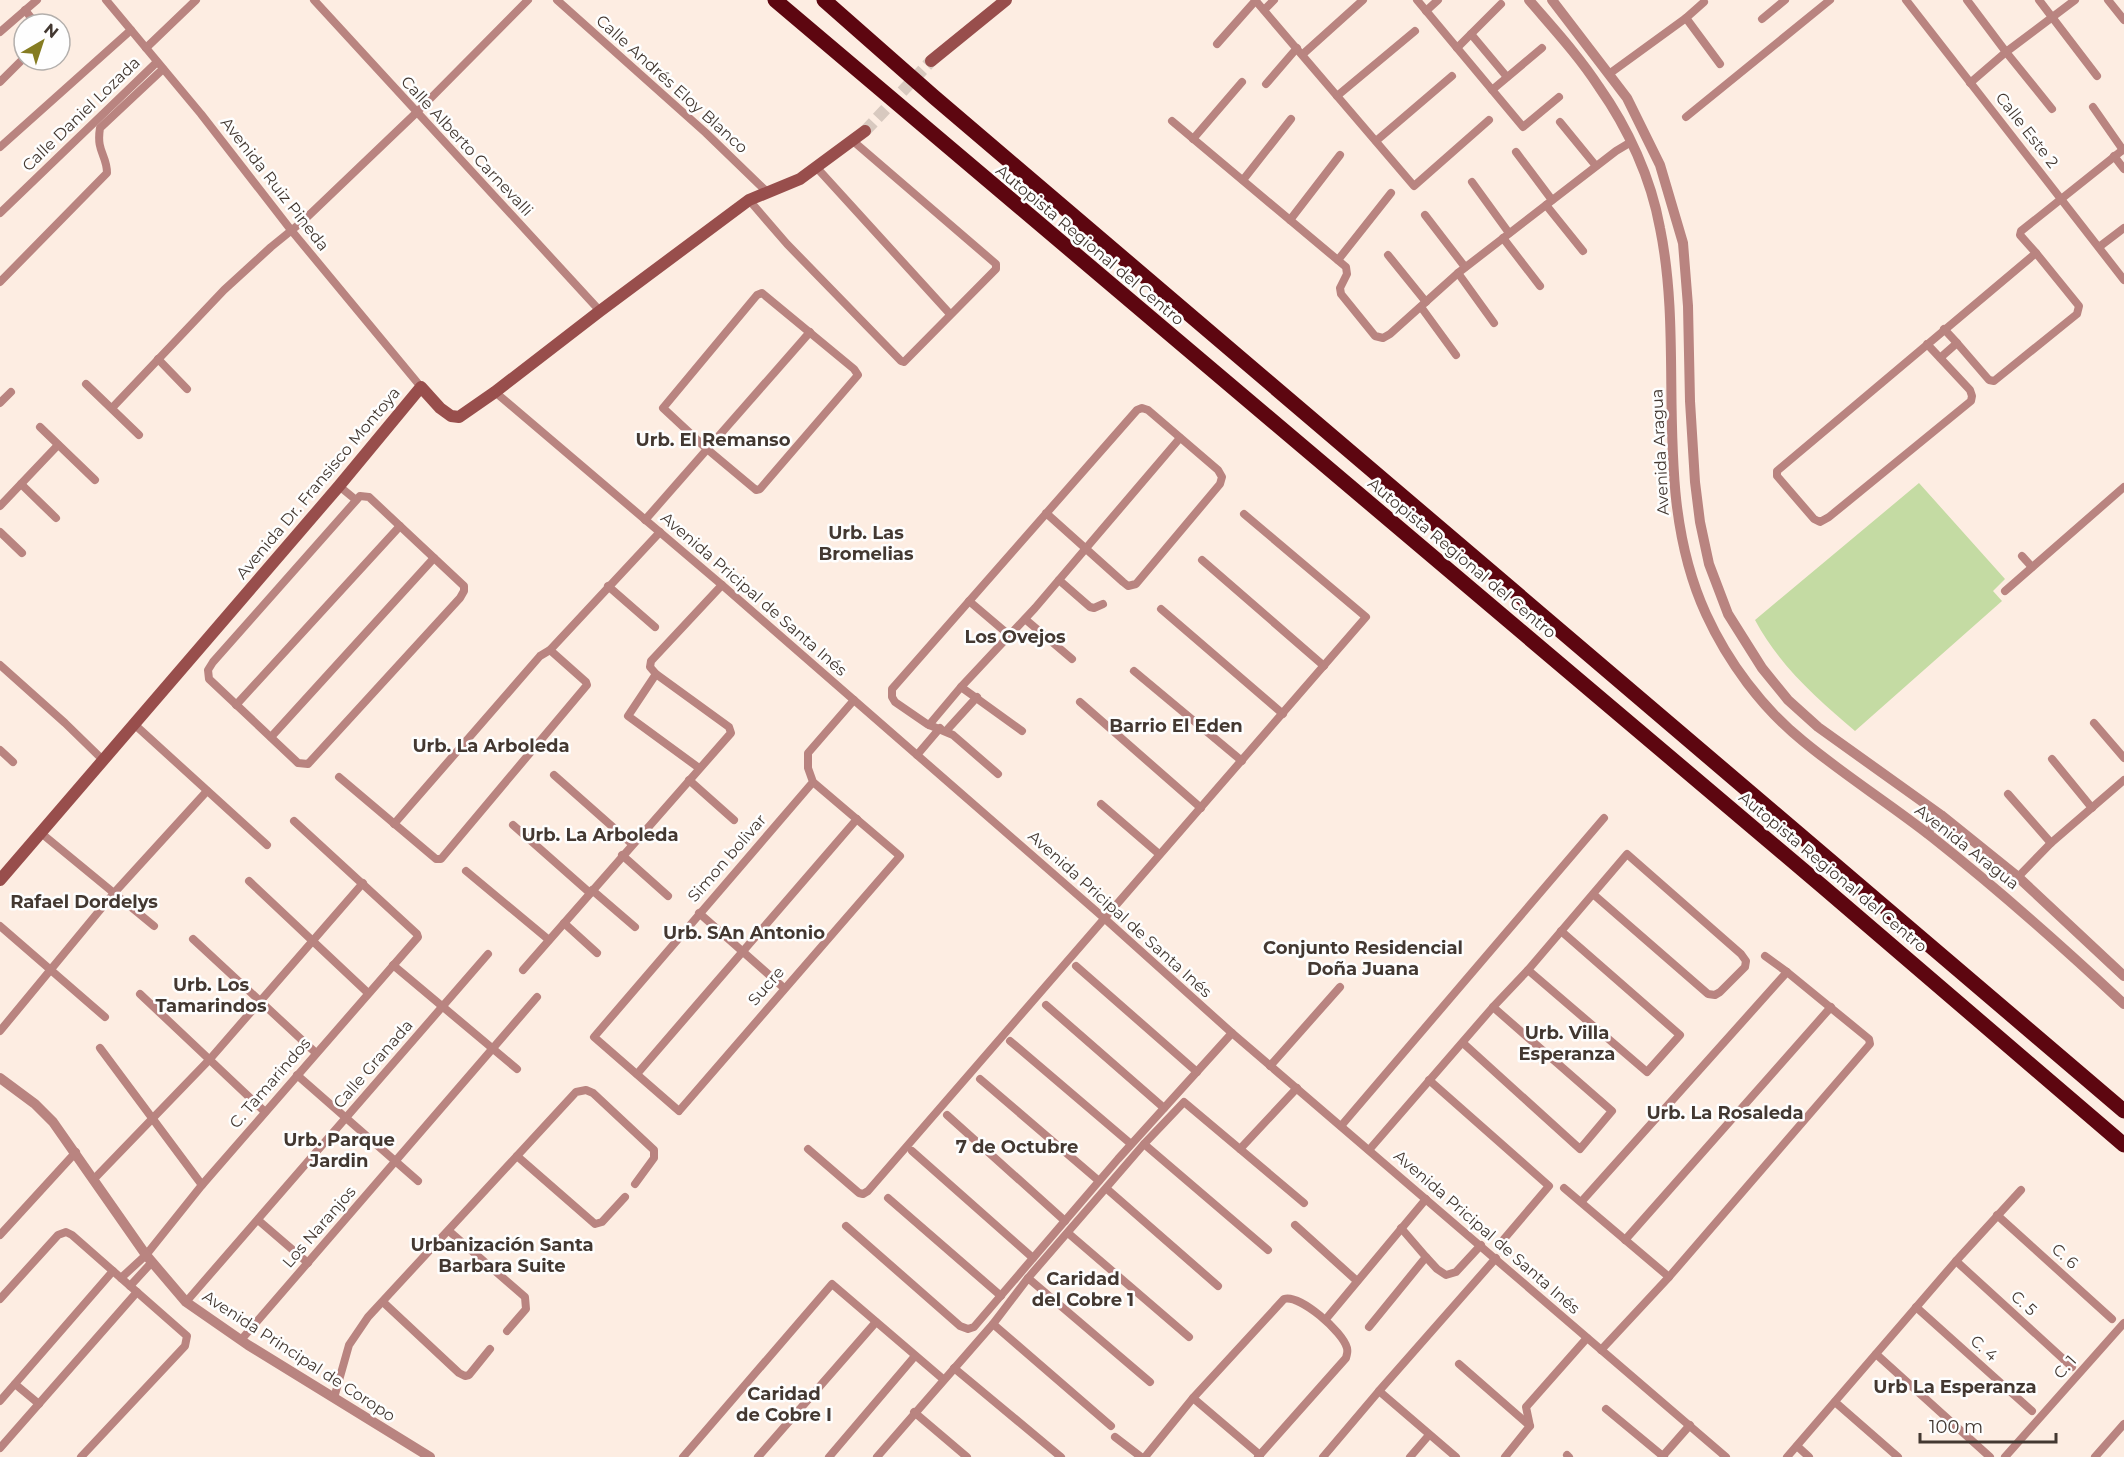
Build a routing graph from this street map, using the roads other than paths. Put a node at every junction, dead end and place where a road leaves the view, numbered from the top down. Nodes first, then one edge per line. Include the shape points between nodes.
1 (37, 0) edge
2 (106, 0) edge
3 (196, 0) edge
4 (314, 0) edge
5 (528, 0) edge
6 (557, 0) edge
7 (775, 0) edge
8 (824, 0) edge
9 (1006, 0) edge
10 (1256, 0) edge
11 (1274, 0) edge
12 (1363, 0) edge
13 (1416, 0) edge
14 (1438, 0) edge
15 (1529, 0) edge
16 (1552, 0) edge
17 (1785, 0) edge
18 (1830, 0) edge
19 (1906, 0) edge
20 (1967, 0) edge
21 (2039, 0) edge
22 (2075, 0) edge
23 (2108, 0) edge
24 (1704, 2) dead end
25 (1501, 4) dead end
26 (25, 10) joint
27 (1264, 10) junction
28 (1426, 11) junction
29 (2052, 17) junction
30 (1686, 18) junction
31 (1762, 19) dead end
32 (2124, 20) edge
33 (131, 30) junction
34 (1415, 31) dead end
35 (0, 32) edge
36 (1471, 34) junction
37 (1217, 44) dead end
38 (146, 48) junction
39 (1457, 48) junction
40 (1542, 48) dead end
41 (1300, 51) junction
42 (2006, 52) junction
43 (931, 61) tunnel mouth
44 (1720, 64) dead end
45 (160, 65) junction
46 (12, 70) edge
47 (1609, 74) junction
48 (1452, 76) dead end
49 (2097, 76) dead end
50 (1507, 77) junction
51 (0, 81) edge
52 (1242, 82) dead end
53 (1970, 83) junction
54 (1266, 84) dead end
55 (1492, 90) junction
56 (1337, 96) junction
57 (1559, 97) dead end
58 (2092, 107) dead end
59 (2052, 109) dead end
60 (416, 113) junction
61 (1686, 117) dead end
62 (1291, 119) dead end
63 (1490, 120) dead end
64 (1172, 121) dead end
65 (1560, 122) dead end
66 (865, 131) tunnel mouth
67 (1193, 139) junction
68 (853, 141) junction
69 (1376, 141) junction
70 (1631, 142) junction
71 (0, 147) edge
72 (2123, 149) edge
73 (1516, 152) dead end
74 (1340, 155) dead end
75 (2115, 156) junction
76 (1596, 166) junction
77 (817, 168) junction
78 (2124, 169) edge
79 (1243, 180) junction
80 (1472, 182) dead end
81 (767, 192) junction
82 (1391, 193) dead end
83 (2062, 198) junction
84 (749, 200) junction
85 (1549, 203) junction
86 (0, 213) edge
87 (1425, 215) dead end
88 (1290, 220) junction
89 (2124, 228) edge
90 (291, 230) junction
91 (1506, 235) junction
92 (2099, 247) junction
93 (1583, 251) dead end
94 (2036, 253) junction
95 (1388, 255) dead end
96 (1338, 260) junction
97 (1461, 270) junction
98 (2124, 280) edge
99 (0, 282) edge
100 (1540, 286) dead end
101 (1424, 305) junction
102 (600, 311) junction
103 (950, 314) junction
104 (1494, 323) dead end
105 (1944, 329) junction
106 (810, 332) junction
107 (1957, 343) junction
108 (1927, 344) junction
109 (1456, 355) dead end
110 (158, 358) junction
111 (1940, 358) junction
112 (87, 384) dead end
113 (421, 387) junction
114 (187, 389) dead end
115 (11, 392) dead end
116 (495, 392) junction
117 (0, 403) edge
118 (112, 408) junction
119 (40, 427) dead end
120 (139, 435) dead end
121 (1180, 438) junction
122 (58, 446) junction
123 (707, 449) junction
124 (94, 480) dead end
125 (21, 484) junction
126 (339, 486) junction
127 (2124, 487) edge
128 (356, 500) junction
129 (0, 506) edge
130 (1046, 513) junction
131 (1244, 514) dead end
132 (56, 518) dead end
133 (645, 520) junction
134 (400, 526) junction
135 (0, 532) edge
136 (660, 532) junction
137 (1086, 549) junction
138 (22, 553) dead end
139 (2022, 556) dead end
140 (434, 558) junction
141 (1202, 560) dead end
142 (2032, 567) junction
143 (1059, 580) junction
144 (722, 585) junction
145 (608, 586) junction
146 (2004, 591) dead end
147 (969, 601) junction
148 (1103, 604) dead end
149 (1161, 609) dead end
150 (1025, 619) junction
151 (655, 627) dead end
152 (1009, 635) junction
153 (550, 650) junction
154 (1072, 659) dead end
155 (0, 665) edge
156 (1324, 666) junction
157 (1134, 671) dead end
158 (656, 674) junction
159 (962, 687) junction
160 (977, 697) junction
161 (854, 700) junction
162 (1080, 702) dead end
163 (236, 705) junction
164 (1283, 714) junction
165 (2094, 723) dead end
166 (134, 724) junction
167 (929, 725) junction
168 (943, 729) junction
169 (1022, 731) dead end
170 (271, 737) junction
171 (0, 750) edge
172 (917, 755) junction
173 (2124, 758) edge
174 (103, 759) junction
175 (2052, 759) dead end
176 (1242, 761) junction
177 (13, 762) dead end
178 (699, 768) junction
179 (998, 774) dead end
180 (554, 775) dead end
181 (339, 777) dead end
182 (689, 780) junction
183 (2124, 780) edge
184 (813, 782) junction
185 (207, 791) junction
186 (2008, 794) dead end
187 (1101, 804) dead end
188 (1201, 808) junction
189 (2092, 808) junction
190 (1941, 815) junction
191 (1604, 818) dead end
192 (857, 819) junction
193 (734, 820) dead end
194 (294, 821) dead end
195 (394, 824) junction
196 (513, 825) dead end
197 (41, 833) junction
198 (1927, 834) junction
199 (2051, 843) junction
200 (267, 844) dead end
201 (632, 844) junction
202 (1159, 854) junction
203 (622, 855) junction
204 (466, 871) dead end
205 (2018, 878) junction
206 (0, 880) edge
207 (249, 881) dead end
208 (363, 884) junction
209 (591, 891) junction
210 (114, 893) junction
211 (1593, 894) junction
212 (668, 896) dead end
213 (699, 913) junction
214 (1104, 918) junction
215 (564, 923) junction
216 (0, 926) edge
217 (154, 926) dead end
218 (636, 927) dead end
219 (1562, 931) junction
220 (193, 939) dead end
221 (549, 940) junction
222 (313, 941) junction
223 (742, 951) junction
224 (597, 953) dead end
225 (489, 954) dead end
226 (1765, 956) dead end
227 (393, 965) junction
228 (1076, 966) dead end
229 (523, 970) dead end
230 (1528, 970) junction
231 (51, 972) junction
232 (1787, 972) junction
233 (2124, 976) edge
234 (1340, 987) dead end
235 (784, 988) junction
236 (368, 993) junction
237 (140, 994) dead end
238 (537, 997) dead end
239 (261, 1001) junction
240 (2124, 1004) edge
241 (1046, 1005) dead end
242 (443, 1007) junction
243 (1493, 1007) junction
244 (1831, 1007) junction
245 (105, 1017) dead end
246 (0, 1031) edge
247 (1232, 1033) junction
248 (1010, 1041) dead end
249 (1463, 1043) junction
250 (100, 1048) dead end
251 (493, 1049) junction
252 (316, 1053) junction
253 (210, 1059) junction
254 (1270, 1066) junction
255 (517, 1069) dead end
256 (1197, 1072) junction
257 (637, 1074) junction
258 (297, 1075) junction
259 (0, 1078) edge
260 (980, 1079) dead end
261 (1429, 1080) junction
262 (1297, 1088) junction
263 (1164, 1108) junction
264 (2124, 1111) edge
265 (265, 1112) junction
266 (947, 1115) dead end
267 (154, 1118) junction
268 (346, 1118) junction
269 (1341, 1126) junction
270 (1131, 1144) junction
271 (1144, 1144) junction
272 (2124, 1145) edge
273 (808, 1149) dead end
274 (1240, 1149) junction
275 (1369, 1150) junction
276 (912, 1151) dead end
277 (76, 1152) junction
278 (517, 1156) junction
279 (396, 1161) junction
280 (94, 1179) junction
281 (418, 1181) dead end
282 (1099, 1181) junction
283 (635, 1184) dead end
284 (202, 1185) junction
285 (1564, 1188) dead end
286 (1107, 1189) junction
287 (2021, 1190) dead end
288 (625, 1197) dead end
289 (888, 1198) dead end
290 (1426, 1200) junction
291 (1582, 1201) junction
292 (1304, 1203) dead end
293 (1997, 1215) junction
294 (258, 1220) junction
295 (1065, 1221) junction
296 (1295, 1225) dead end
297 (846, 1226) dead end
298 (1401, 1228) junction
299 (449, 1231) junction
300 (1068, 1233) junction
301 (0, 1235) edge
302 (1625, 1240) junction
303 (1481, 1245) junction
304 (1498, 1246) dead end
305 (1268, 1250) dead end
306 (1426, 1257) junction
307 (149, 1258) junction
308 (1033, 1258) junction
309 (1496, 1258) junction
310 (1956, 1261) junction
311 (308, 1263) junction
312 (113, 1271) junction
313 (1669, 1277) junction
314 (121, 1278) junction
315 (1028, 1278) junction
316 (1357, 1281) junction
317 (1218, 1286) dead end
318 (134, 1289) junction
319 (1002, 1296) junction
320 (0, 1299) edge
321 (186, 1302) junction
322 (383, 1302) junction
323 (1916, 1307) junction
324 (1326, 1319) junction
325 (2112, 1319) dead end
326 (876, 1322) junction
327 (2124, 1323) edge
328 (993, 1324) junction
329 (1369, 1327) dead end
330 (507, 1331) dead end
331 (1189, 1337) dead end
332 (1587, 1338) junction
333 (241, 1340) junction
334 (490, 1349) dead end
335 (1601, 1350) junction
336 (1876, 1354) junction
337 (915, 1356) junction
338 (1459, 1364) dead end
339 (2072, 1367) dead end
340 (954, 1368) junction
341 (943, 1379) junction
342 (1150, 1382) dead end
343 (15, 1384) junction
344 (1379, 1391) junction
345 (334, 1398) junction
346 (1193, 1398) junction
347 (0, 1401) edge
348 (1835, 1402) junction
349 (39, 1404) junction
350 (1606, 1409) dead end
351 (2032, 1411) dead end
352 (914, 1412) junction
353 (2124, 1424) edge
354 (1690, 1425) junction
355 (1111, 1426) dead end
356 (1530, 1426) junction
357 (1430, 1435) junction
358 (1116, 1437) dead end
359 (1797, 1446) junction
360 (0, 1448) edge
361 (1259, 1456) edge
362 (81, 1457) edge
363 (430, 1457) edge
364 (682, 1457) edge
365 (758, 1457) edge
366 (829, 1457) edge
367 (877, 1457) edge
368 (968, 1457) edge
369 (1061, 1457) edge
370 (1143, 1457) edge
371 (1323, 1457) edge
372 (1410, 1457) edge
373 (1456, 1457) edge
374 (1505, 1457) edge
375 (1663, 1457) edge
376 (1726, 1457) edge
377 (1787, 1457) edge
378 (1809, 1457) edge
379 (1898, 1457) edge
380 (1990, 1457) edge
381 (2005, 1457) edge
382 (2095, 1457) edge

1 - 26 street
2 - 33 street, Avenida Ruiz Pineda
3 - 38 street
4 - 60 street, Calle Alberto Carnevalli
5 - 60 street
6 - 81 street, Calle Andrés Eloy Blanco
7 - 272 highway, Autopista Regional del Centro
8 - 264 highway, Autopista Regional del Centro
9 - 43 main road
10 - 27 street
10 - 37 street
11 - 27 street
12 - 41 street
13 - 28 street
14 - 28 street
15 - 70 street, Avenida Aragua via 1599,85
16 - 47 street, Avenida Aragua
17 - 31 street
18 - 61 street
19 - 53 street, Calle Este 2
20 - 42 street
21 - 29 street
22 - 29 street
23 - 32 street
24 - 30 street
25 - 36 street
26 - 35 street
27 - 41 street
28 - 39 street
29 - 42 street
29 - 49 street
30 - 44 street
30 - 47 street
33 - 38 street, Avenida Ruiz Pineda
33 - 71 street
34 - 56 street
36 - 39 street
36 - 50 street
38 - 45 street, Avenida Ruiz Pineda
39 - 55 street
40 - 50 street
41 - 54 street
41 - 56 street
42 - 53 street
42 - 59 street
45 - 86 street, Calle Daniel Lozada
45 - 90 street, Avenida Ruiz Pineda
45 - 99 street via 100,128 98,142 107,173
46 - 51 street
47 - 190 street, Avenida Aragua via 1627,98 1660,165 1683,243 1695,482 1709,564 1728,614 1762,668 1788,700 1818,727
48 - 69 street
50 - 55 street
52 - 67 street
53 - 83 street, Calle Este 2
55 - 57 street via 1523,127
56 - 69 street
58 - 72 street
60 - 90 street
60 - 102 street, Calle Alberto Carnevalli
62 - 79 street
63 - 69 street via 1414,186
64 - 67 street
65 - 76 street
66 - 68 main road, Avenida Dr. Fransisco Montoya
67 - 79 street
68 - 77 main road, Avenida Dr. Fransisco Montoya
68 - 103 street via 996,264 996,269
70 - 76 street
70 - 198 street, Avenida Aragua via 1650,188 1666,259 1675,496 1683,542 1706,614 1748,684 1801,740
72 - 75 street
73 - 85 street
74 - 88 street
75 - 78 street
75 - 83 street
76 - 85 street
77 - 81 main road, Avenida Dr. Fransisco Montoya
77 - 103 street
79 - 88 street
80 - 91 street
81 - 84 main road, Avenida Dr. Fransisco Montoya
82 - 96 street
83 - 92 street, Calle Este 2
83 - 94 street via 2021,231 2022,239
84 - 102 main road, Avenida Dr. Fransisco Montoya
84 - 103 street via 901,361 908,359
85 - 91 street
85 - 93 street
87 - 97 street
88 - 96 street
89 - 92 street
90 - 110 street via 224,290
90 - 113 street, Avenida Ruiz Pineda
91 - 97 street
91 - 100 street
92 - 98 street, Calle Este 2
94 - 105 street
94 - 107 street via 2079,306 2077,314 1994,381
95 - 101 street
96 - 101 street via 1347,274 1341,294 1375,336 1383,338 1390,334
97 - 101 street
97 - 104 street
101 - 109 street
102 - 116 main road, Avenida Dr. Fransisco Montoya
105 - 107 street
105 - 108 street
106 - 123 street
106 - 123 street via 767,296 757,295 663,408
106 - 123 street via 858,375 760,489 753,489
107 - 111 street
108 - 111 street
108 - 111 street via 1778,471 1777,476 1814,519 1820,522 1829,518 1971,401 1970,390
110 - 114 street
110 - 118 street
112 - 118 street
113 - 116 main road, Avenida Dr. Fransisco Montoya via 440,408 459,417
113 - 126 main road, Avenida Dr. Fransisco Montoya
115 - 117 street
116 - 133 street, Avenida Pricipal de Santa Inés
118 - 120 street
119 - 122 street
121 - 130 street via 1148,410 1137,410
121 - 137 street
121 - 137 street via 1218,470 1220,484 1136,584 1128,586
122 - 124 street
122 - 125 street
123 - 133 street
125 - 129 street
125 - 132 street
126 - 128 street
126 - 166 main road, Avenida Dr. Fransisco Montoya
127 - 142 street
128 - 134 street via 366,496
128 - 163 street via 209,667 209,679
130 - 137 street
130 - 147 street
131 - 156 street via 1366,617
133 - 136 street, Avenida Pricipal de Santa Inés
134 - 140 street
134 - 163 street
135 - 138 street
136 - 144 street, Avenida Pricipal de Santa Inés
136 - 145 street
137 - 143 street
139 - 142 street
140 - 170 street
140 - 170 street via 464,586 463,595 308,764 298,763
141 - 156 street
142 - 146 street
143 - 148 street via 1090,607
143 - 150 street
144 - 158 street via 651,661 650,667
144 - 161 street, Avenida Pricipal de Santa Inés
145 - 151 street
145 - 153 street
147 - 152 street
147 - 167 street via 892,690 893,700
149 - 164 street
150 - 152 street
150 - 154 street
152 - 159 street
153 - 195 street via 540,656
153 - 195 street via 587,685 441,859 436,860
155 - 174 street
156 - 164 street
157 - 176 street
158 - 178 street via 628,716
158 - 178 street via 731,730
159 - 160 street
159 - 167 street
160 - 168 street
160 - 169 street
161 - 172 street, Avenida Pricipal de Santa Inés
161 - 184 street via 808,753
162 - 188 street
163 - 170 street
164 - 176 street
165 - 173 street
166 - 174 main road, Avenida Dr. Fransisco Montoya
166 - 185 street
167 - 168 street
168 - 172 street
168 - 179 street
171 - 177 street
172 - 214 street, Avenida Pricipal de Santa Inés
174 - 197 main road, Avenida Dr. Fransisco Montoya
175 - 189 street
176 - 188 street
178 - 182 street
180 - 201 street
181 - 195 street
182 - 193 street
182 - 201 street
183 - 189 street
184 - 192 street
184 - 213 street, Simon bolivar
185 - 200 street
185 - 210 street
186 - 199 street
187 - 202 street
188 - 202 street
189 - 199 street
190 - 198 street
190 - 205 street, Avenida Aragua
191 - 269 street
192 - 223 street
192 - 235 street, Sucre via 900,856
194 - 208 street
196 - 209 street
197 - 206 main road, Avenida Dr. Fransisco Montoya
197 - 210 street
198 - 240 street, Avenida Aragua via 2002,893
199 - 205 street
201 - 203 street
202 - 214 street
203 - 209 street
203 - 212 street
204 - 221 street
205 - 233 street, Avenida Aragua
207 - 222 street
208 - 222 street
208 - 227 street, C. Tamarindos via 417,934
209 - 215 street
209 - 218 street
210 - 217 street
210 - 231 street
211 - 211 street via 1708,994 1720,992 1745,967 1741,954 1627,854
211 - 219 street
213 - 223 street
213 - 257 street, Simon bolivar via 594,1037
214 - 247 street, Avenida Pricipal de Santa Inés
214 - 273 street via 868,1191 859,1193
215 - 221 street
215 - 224 street
216 - 231 street
219 - 230 street
219 - 230 street via 1680,1035 1647,1072
220 - 239 street
221 - 229 street
222 - 236 street
222 - 239 street
223 - 235 street
223 - 257 street
225 - 242 street, Calle Granada
226 - 232 street
227 - 236 street, C. Tamarindos
227 - 242 street
228 - 256 street
230 - 243 street
231 - 245 street
231 - 246 street
232 - 244 street
232 - 291 street
234 - 254 street
235 - 257 street, Sucre via 680,1111
236 - 252 street, C. Tamarindos
237 - 253 street
238 - 251 street, Los Naranjos
239 - 252 street
239 - 253 street
241 - 263 street
242 - 251 street
242 - 268 street, Calle Granada
243 - 249 street
243 - 249 street via 1612,1111 1580,1149
244 - 302 street
244 - 313 street via 1869,1039 1868,1047
247 - 254 street, Avenida Pricipal de Santa Inés
247 - 256 street
248 - 270 street
249 - 261 street
250 - 267 street
251 - 255 street
251 - 279 street, Los Naranjos
252 - 258 street, C. Tamarindos
253 - 265 street
253 - 267 street
254 - 262 street, Avenida Pricipal de Santa Inés
256 - 263 street
258 - 265 street, C. Tamarindos
258 - 268 street
259 - 277 street, Avenida Principal de Coropo via 35,1104
260 - 282 street
261 - 275 street
261 - 304 street via 1549,1186
262 - 269 street, Avenida Pricipal de Santa Inés
262 - 274 street
263 - 270 street
265 - 284 street, C. Tamarindos
266 - 295 street
267 - 280 street
267 - 284 street
268 - 279 street
268 - 294 street, Calle Granada
269 - 275 street, Avenida Pricipal de Santa Inés
270 - 282 street
271 - 274 street via 1184,1102
271 - 286 street
271 - 305 street
274 - 292 street
275 - 290 street, Avenida Pricipal de Santa Inés
276 - 308 street
277 - 280 street, Avenida Principal de Coropo
277 - 301 street
278 - 283 street via 576,1092 586,1090 654,1150 654,1158
278 - 288 street via 596,1224
278 - 299 street
279 - 281 street
279 - 311 street, Los Naranjos
280 - 307 street, Avenida Principal de Coropo
282 - 295 street
284 - 307 street, C. Tamarindos
285 - 291 street
286 - 300 street
286 - 317 street
287 - 293 street
289 - 319 street
290 - 298 street
290 - 303 street, Avenida Pricipal de Santa Inés
291 - 302 street
293 - 310 street
293 - 325 street, C. 6
294 - 311 street
294 - 321 street, Calle Granada
295 - 308 street
296 - 316 street
297 - 319 street via 963,1327 976,1325
298 - 306 street
298 - 316 street
299 - 322 street
299 - 330 street via 525,1297 526,1309
300 - 315 street
300 - 331 street
302 - 313 street
303 - 306 street via 1456,1272 1446,1275
303 - 309 street, Avenida Pricipal de Santa Inés
306 - 329 street
307 - 314 street
307 - 318 street
307 - 321 street, Avenida Principal de Coropo
308 - 319 street
309 - 332 street, Avenida Pricipal de Santa Inés
309 - 344 street
310 - 323 street
310 - 339 street, C. 5
311 - 333 street, Los Naranjos
312 - 314 street
312 - 320 street via 72,1235 63,1232
312 - 343 street
313 - 335 street
314 - 318 street
315 - 328 street
315 - 342 street
316 - 324 street
318 - 349 street
318 - 362 street via 185,1332 187,1341
321 - 333 street, Avenida Principal de Coropo
322 - 334 street via 465,1376
322 - 345 street via 350,1345
323 - 336 street
323 - 351 street, C. 4
324 - 346 street via 1293,1298 1284,1299
324 - 361 street via 1346,1344 1346,1358
326 - 337 street
326 - 364 street via 832,1284
326 - 365 street
327 - 381 street, C. 1
328 - 340 street
328 - 355 street
332 - 335 street, Avenida Pricipal de Santa Inés
332 - 356 street via 1526,1407
333 - 345 street, Avenida Principal de Coropo
335 - 354 street, Avenida Pricipal de Santa Inés
336 - 348 street
336 - 380 street
337 - 341 street
337 - 366 street
338 - 356 street
340 - 341 street
340 - 369 street
341 - 352 street
343 - 347 street
343 - 349 street
344 - 357 street
344 - 371 street
345 - 363 street, Avenida Principal de Coropo
346 - 361 street
346 - 370 street
348 - 359 street
348 - 379 street
349 - 360 street
350 - 375 street
352 - 367 street
352 - 368 street
353 - 382 street
354 - 375 street
354 - 376 street, Avenida Pricipal de Santa Inés
356 - 374 street
357 - 372 street
357 - 373 street
358 - 370 street
359 - 377 street
359 - 378 street

